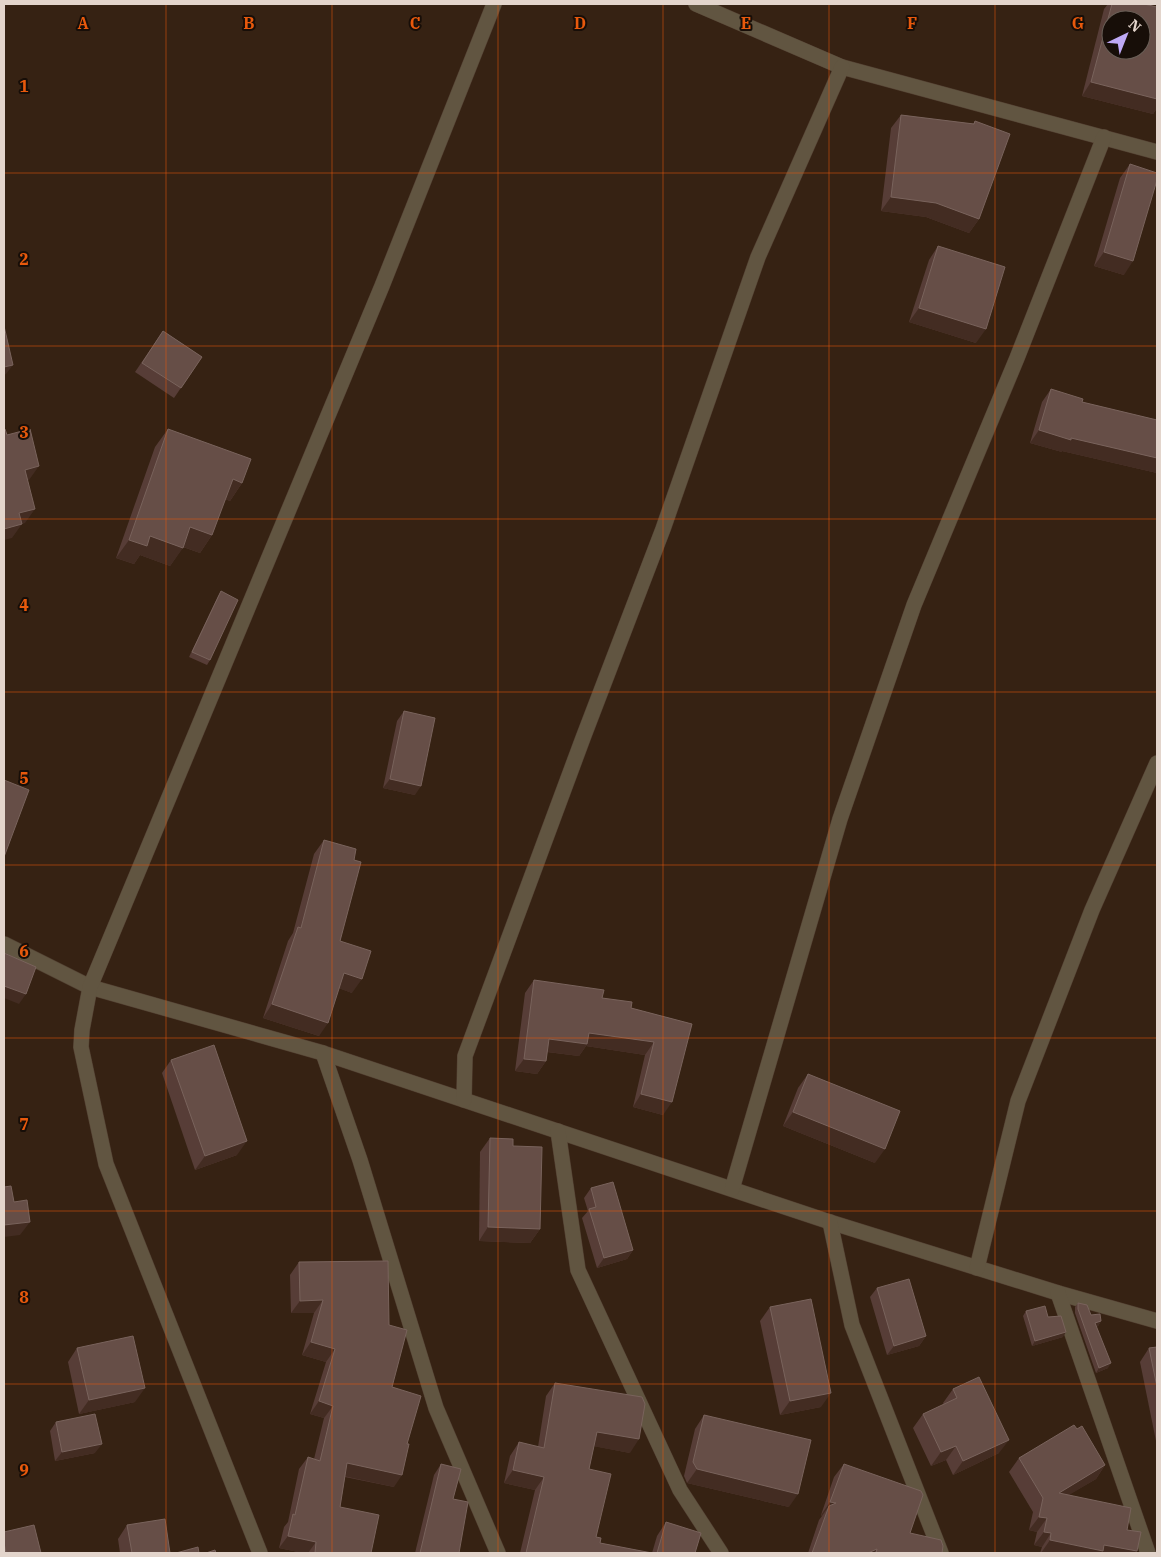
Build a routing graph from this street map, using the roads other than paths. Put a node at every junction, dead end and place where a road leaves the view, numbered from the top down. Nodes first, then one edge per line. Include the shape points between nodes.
1 (494, 4) edge
2 (696, 4) edge
3 (842, 67) junction
4 (1104, 137) junction
5 (1157, 152) edge
6 (1157, 763) edge
7 (4, 944) edge
8 (90, 987) junction
9 (323, 1053) junction
10 (464, 1100) junction
11 (558, 1131) junction
12 (732, 1189) junction
13 (830, 1222) junction
14 (977, 1268) junction
15 (1058, 1293) junction
16 (1157, 1321) edge
17 (260, 1553) edge
18 (498, 1553) edge
19 (721, 1553) edge
20 (941, 1553) edge
21 (1148, 1553) edge

1 - 8 street via 378,295
2 - 3 street
3 - 4 street
3 - 10 street via 758,257 662,529 465,1056
4 - 5 street
4 - 12 street via 1017,358 914,605 840,819
6 - 14 street via 1092,910 1018,1101
7 - 8 street
8 - 9 street
8 - 17 street via 81,1048 106,1164
9 - 10 street
9 - 18 street via 360,1160 436,1408
10 - 11 street
11 - 12 street
11 - 19 street via 578,1270 680,1490
12 - 13 street
13 - 14 street
13 - 20 street via 852,1325
14 - 15 street
15 - 16 street
15 - 21 street

